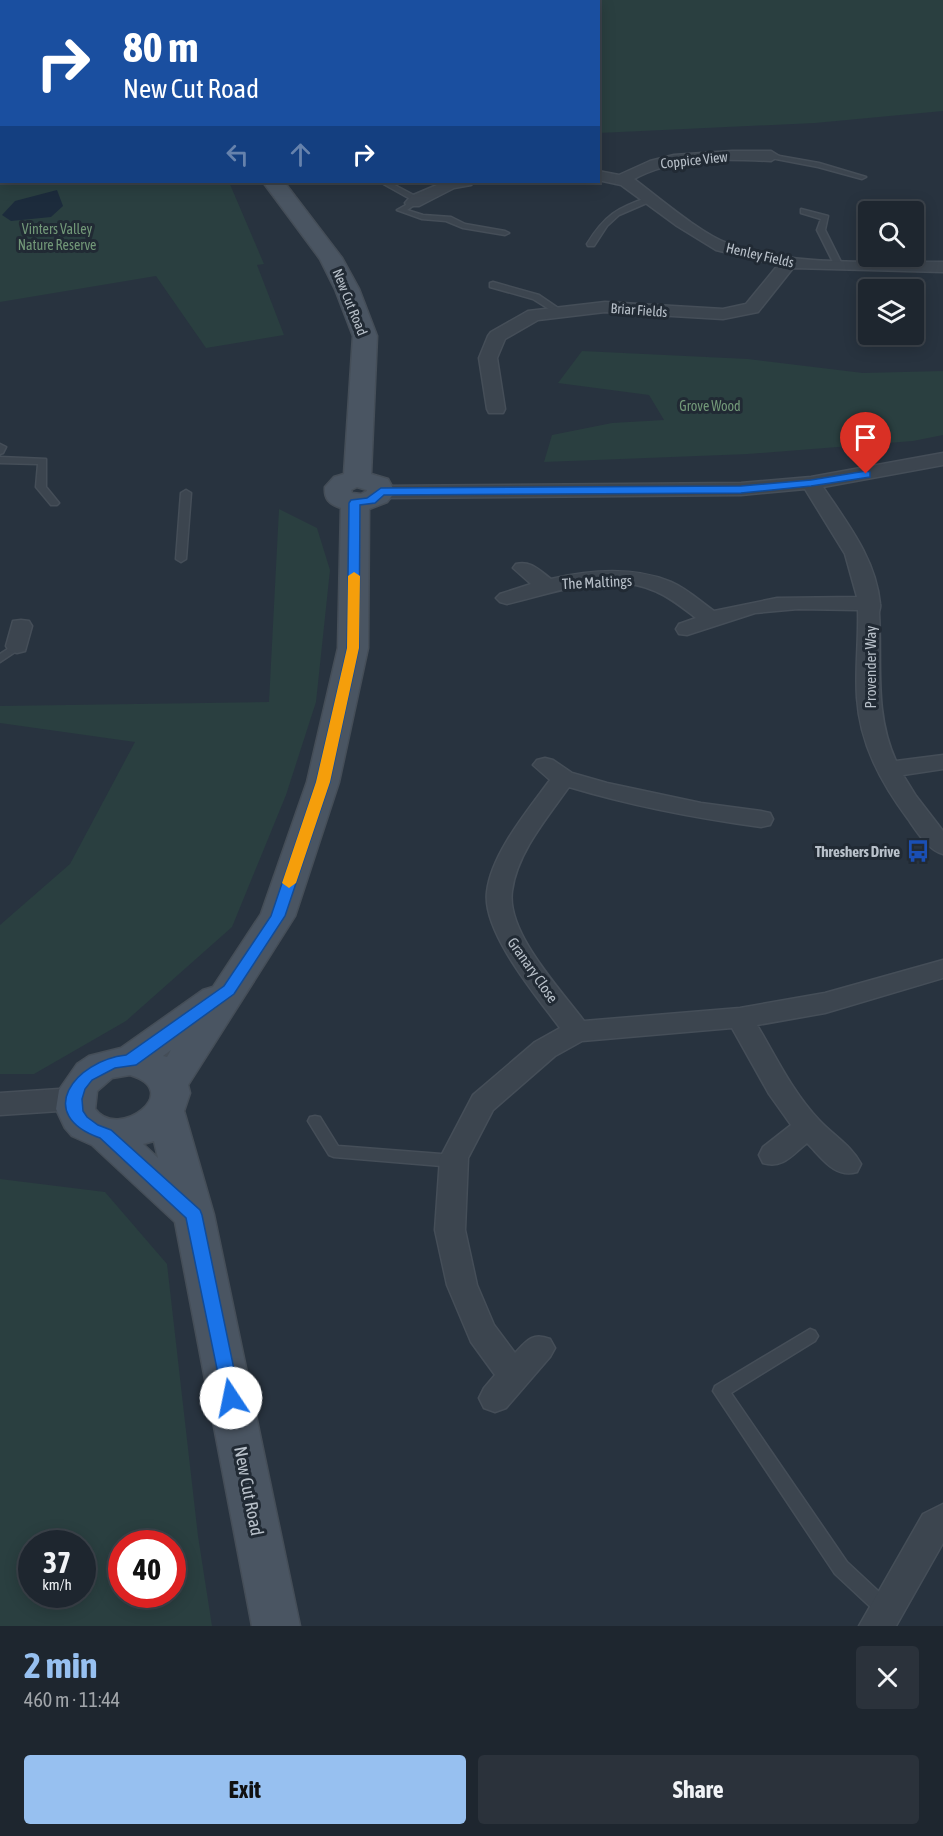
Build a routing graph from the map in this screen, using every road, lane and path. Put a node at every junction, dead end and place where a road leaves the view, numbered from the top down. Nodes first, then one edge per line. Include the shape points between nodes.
1 (771, 156) joint
2 (600, 175) edge
3 (862, 177) dead end
4 (621, 180) junction
5 (274, 183) edge
6 (386, 183) edge
7 (458, 183) edge
8 (652, 199) junction
9 (415, 201) junction
10 (804, 211) dead end
11 (505, 233) dead end
12 (591, 244) dead end
13 (789, 262) junction
14 (839, 266) junction
15 (943, 267) edge
16 (493, 285) dead end
17 (560, 312) junction
18 (496, 409) dead end
19 (943, 459) edge
20 (0, 460) edge
21 (811, 483) junction
22 (364, 491) junction
23 (186, 493) dead end
24 (54, 503) dead end
25 (181, 559) dead end
26 (523, 568) dead end
27 (545, 585) junction
28 (507, 598) dead end
29 (870, 604) junction
30 (710, 618) junction
31 (687, 629) dead end
32 (943, 762) edge
33 (889, 770) junction
34 (761, 819) dead end
35 (943, 846) edge
36 (943, 969) edge
37 (229, 990) junction
38 (740, 1018) junction
39 (577, 1031) junction
40 (130, 1061) junction
41 (168, 1098) junction
42 (74, 1099) junction
43 (0, 1104) edge
44 (315, 1121) dead end
45 (808, 1127) junction
46 (106, 1134) junction
47 (773, 1155) dead end
48 (454, 1161) junction
49 (847, 1164) dead end
50 (194, 1215) junction
51 (810, 1336) dead end
52 (539, 1348) dead end
53 (943, 1520) edge
54 (881, 1618) edge
55 (276, 1626) edge

1 - 3 lane
1 - 4 street, Coppice View via 705,156 661,162 635,170
2 - 4 street, Henley Fields
4 - 8 street, Henley Fields
5 - 22 street, New Cut Road via 332,258 365,336
6 - 9 lane
7 - 9 street
8 - 12 lane via 619,210 606,220
8 - 13 street, Henley Fields via 722,247
9 - 11 lane via 401,210
10 - 14 lane via 825,218 821,230
13 - 14 street, Henley Fields
13 - 17 street, Briar Fields via 752,308 723,314 605,307
14 - 15 street, Henley Fields
16 - 17 lane via 527,291
17 - 18 street, Briar Fields via 534,315 497,336 488,358
19 - 21 street
20 - 24 lane via 43,461 41,487
21 - 22 street via 680,491
21 - 29 street, Provender Way via 860,564
22 - 37 street, New Cut Road via 353,648 323,782 278,916
23 - 25 lane
26 - 27 street, The Maltings
27 - 28 street, The Maltings
27 - 30 street, The Maltings via 629,578 657,584
29 - 30 street via 760,604
29 - 33 street, Provender Way via 869,714
30 - 31 street
32 - 33 street
33 - 35 street, Provender Way via 916,816
34 - 39 street, Granary Close via 702,801 604,790 555,772 541,810 510,860 499,894 506,930
36 - 38 street via 825,1003
37 - 40 street, New Cut Road
37 - 41 street, New Cut Road
38 - 39 street
38 - 45 street via 779,1087
39 - 48 street via 545,1048 483,1103
40 - 41 street via 156,1067
40 - 42 street, New Cut Road via 114,1062 93,1072 78,1087
41 - 46 street, New Cut Road via 154,1123 139,1131
41 - 50 street, New Cut Road
42 - 43 street
42 - 46 street via 81,1121
44 - 48 lane via 334,1151
45 - 47 street
45 - 49 street
46 - 50 street
48 - 52 street via 450,1230 462,1285 504,1387
50 - 55 street, New Cut Road
51 - 54 lane via 721,1391 841,1568
53 - 54 street via 935,1525

